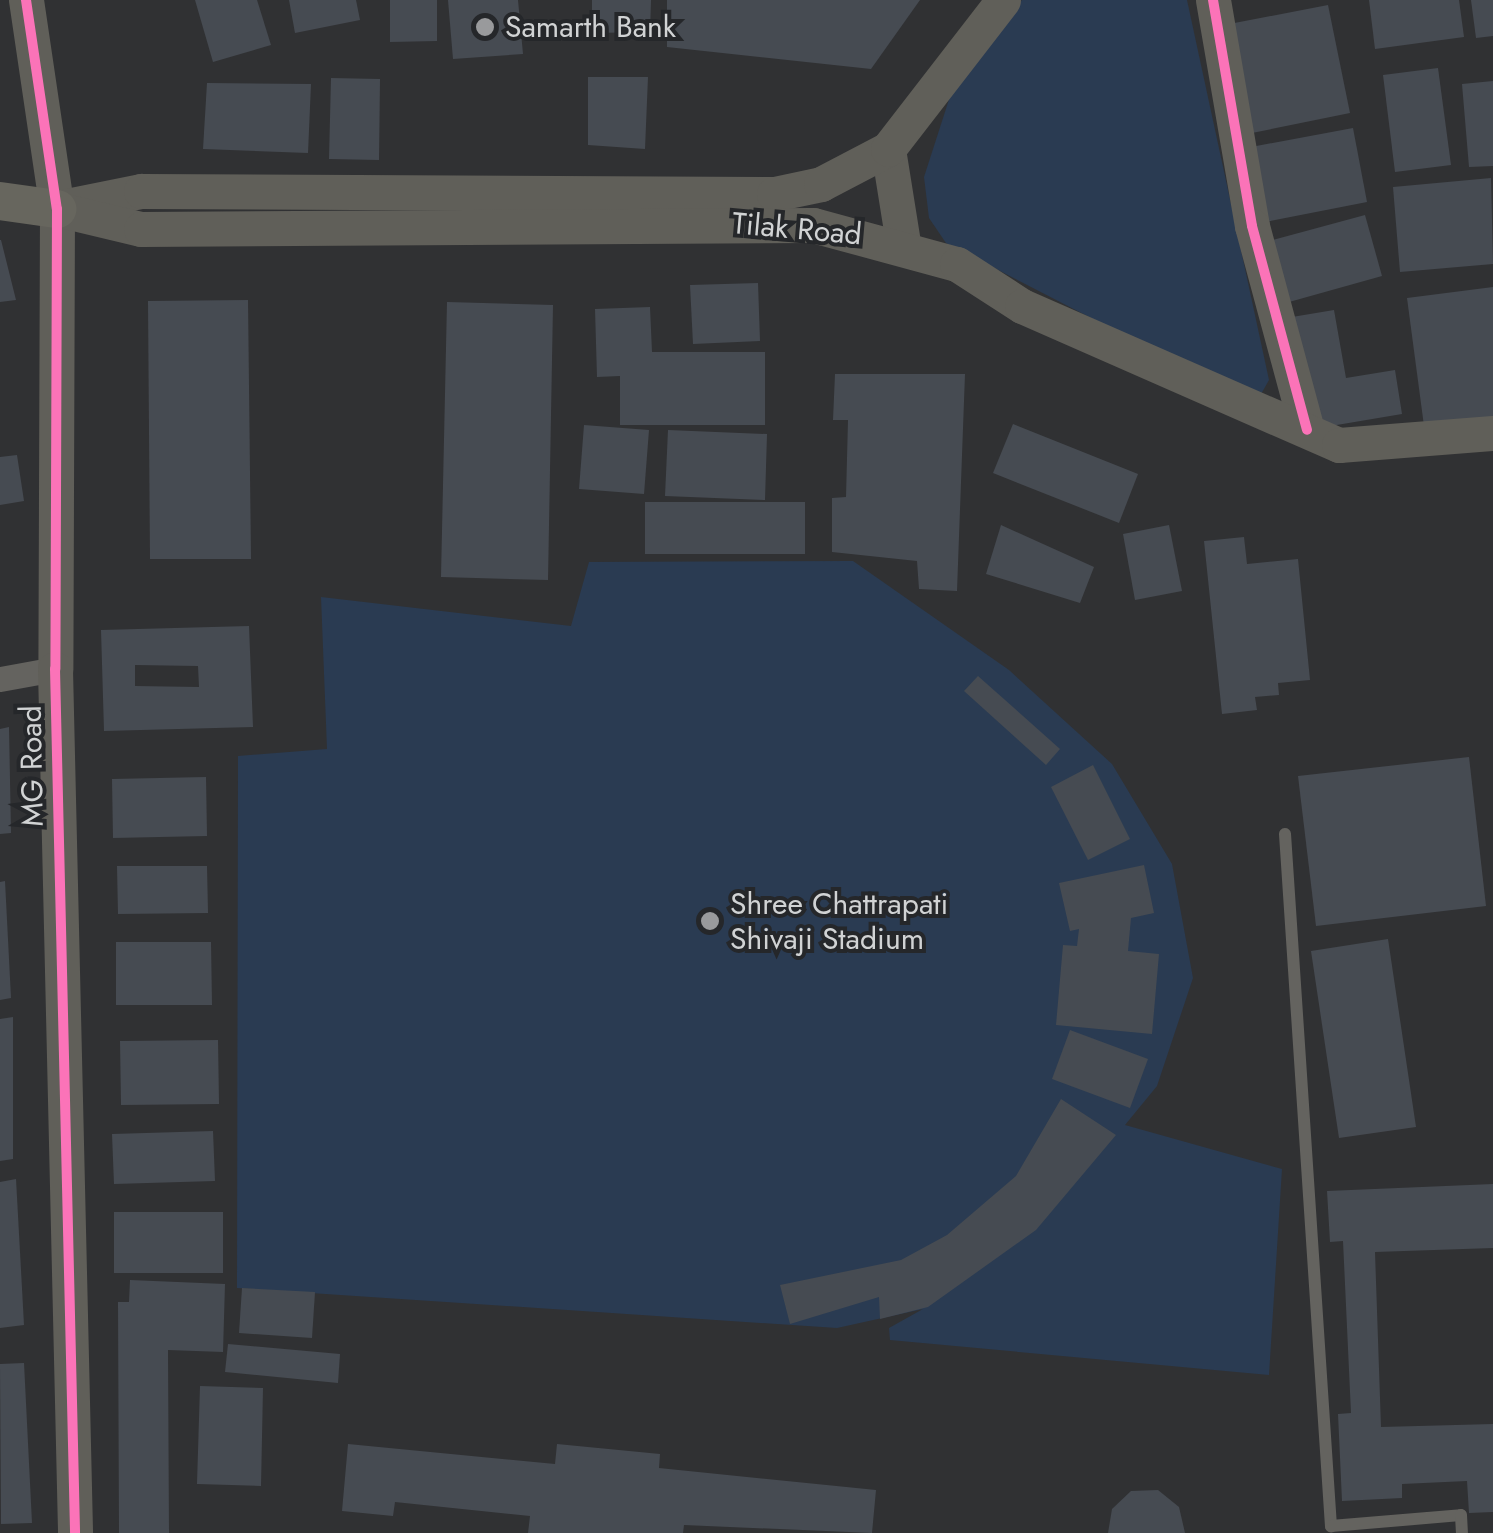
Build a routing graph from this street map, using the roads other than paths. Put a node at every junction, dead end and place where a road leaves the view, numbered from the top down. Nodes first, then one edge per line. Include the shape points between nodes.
1 (26, 0) edge
2 (1002, 0) edge
3 (1213, 0) edge
4 (888, 149) junction
5 (0, 201) edge
6 (56, 208) junction
7 (904, 248) junction
8 (1307, 430) junction
9 (1493, 433) edge
10 (55, 668) junction
11 (0, 679) edge
12 (1285, 834) dead end
13 (74, 1533) edge
14 (1462, 1533) edge

1 - 6 main road, MG Road
2 - 4 main road, Tilak Road
3 - 8 main road via 1252,226
4 - 6 main road, Tilak Road via 821,184 774,194 141,191
4 - 7 main road
5 - 6 main road, Tilak Road
6 - 7 main road, Tilak Road via 141,229 812,224
6 - 10 main road, MG Road
7 - 8 main road, Tilak Road via 957,264 1022,306
8 - 9 main road, Tilak Road via 1339,445
10 - 11 street
10 - 13 main road, MG Road
12 - 14 lane via 1331,1526 1461,1515

